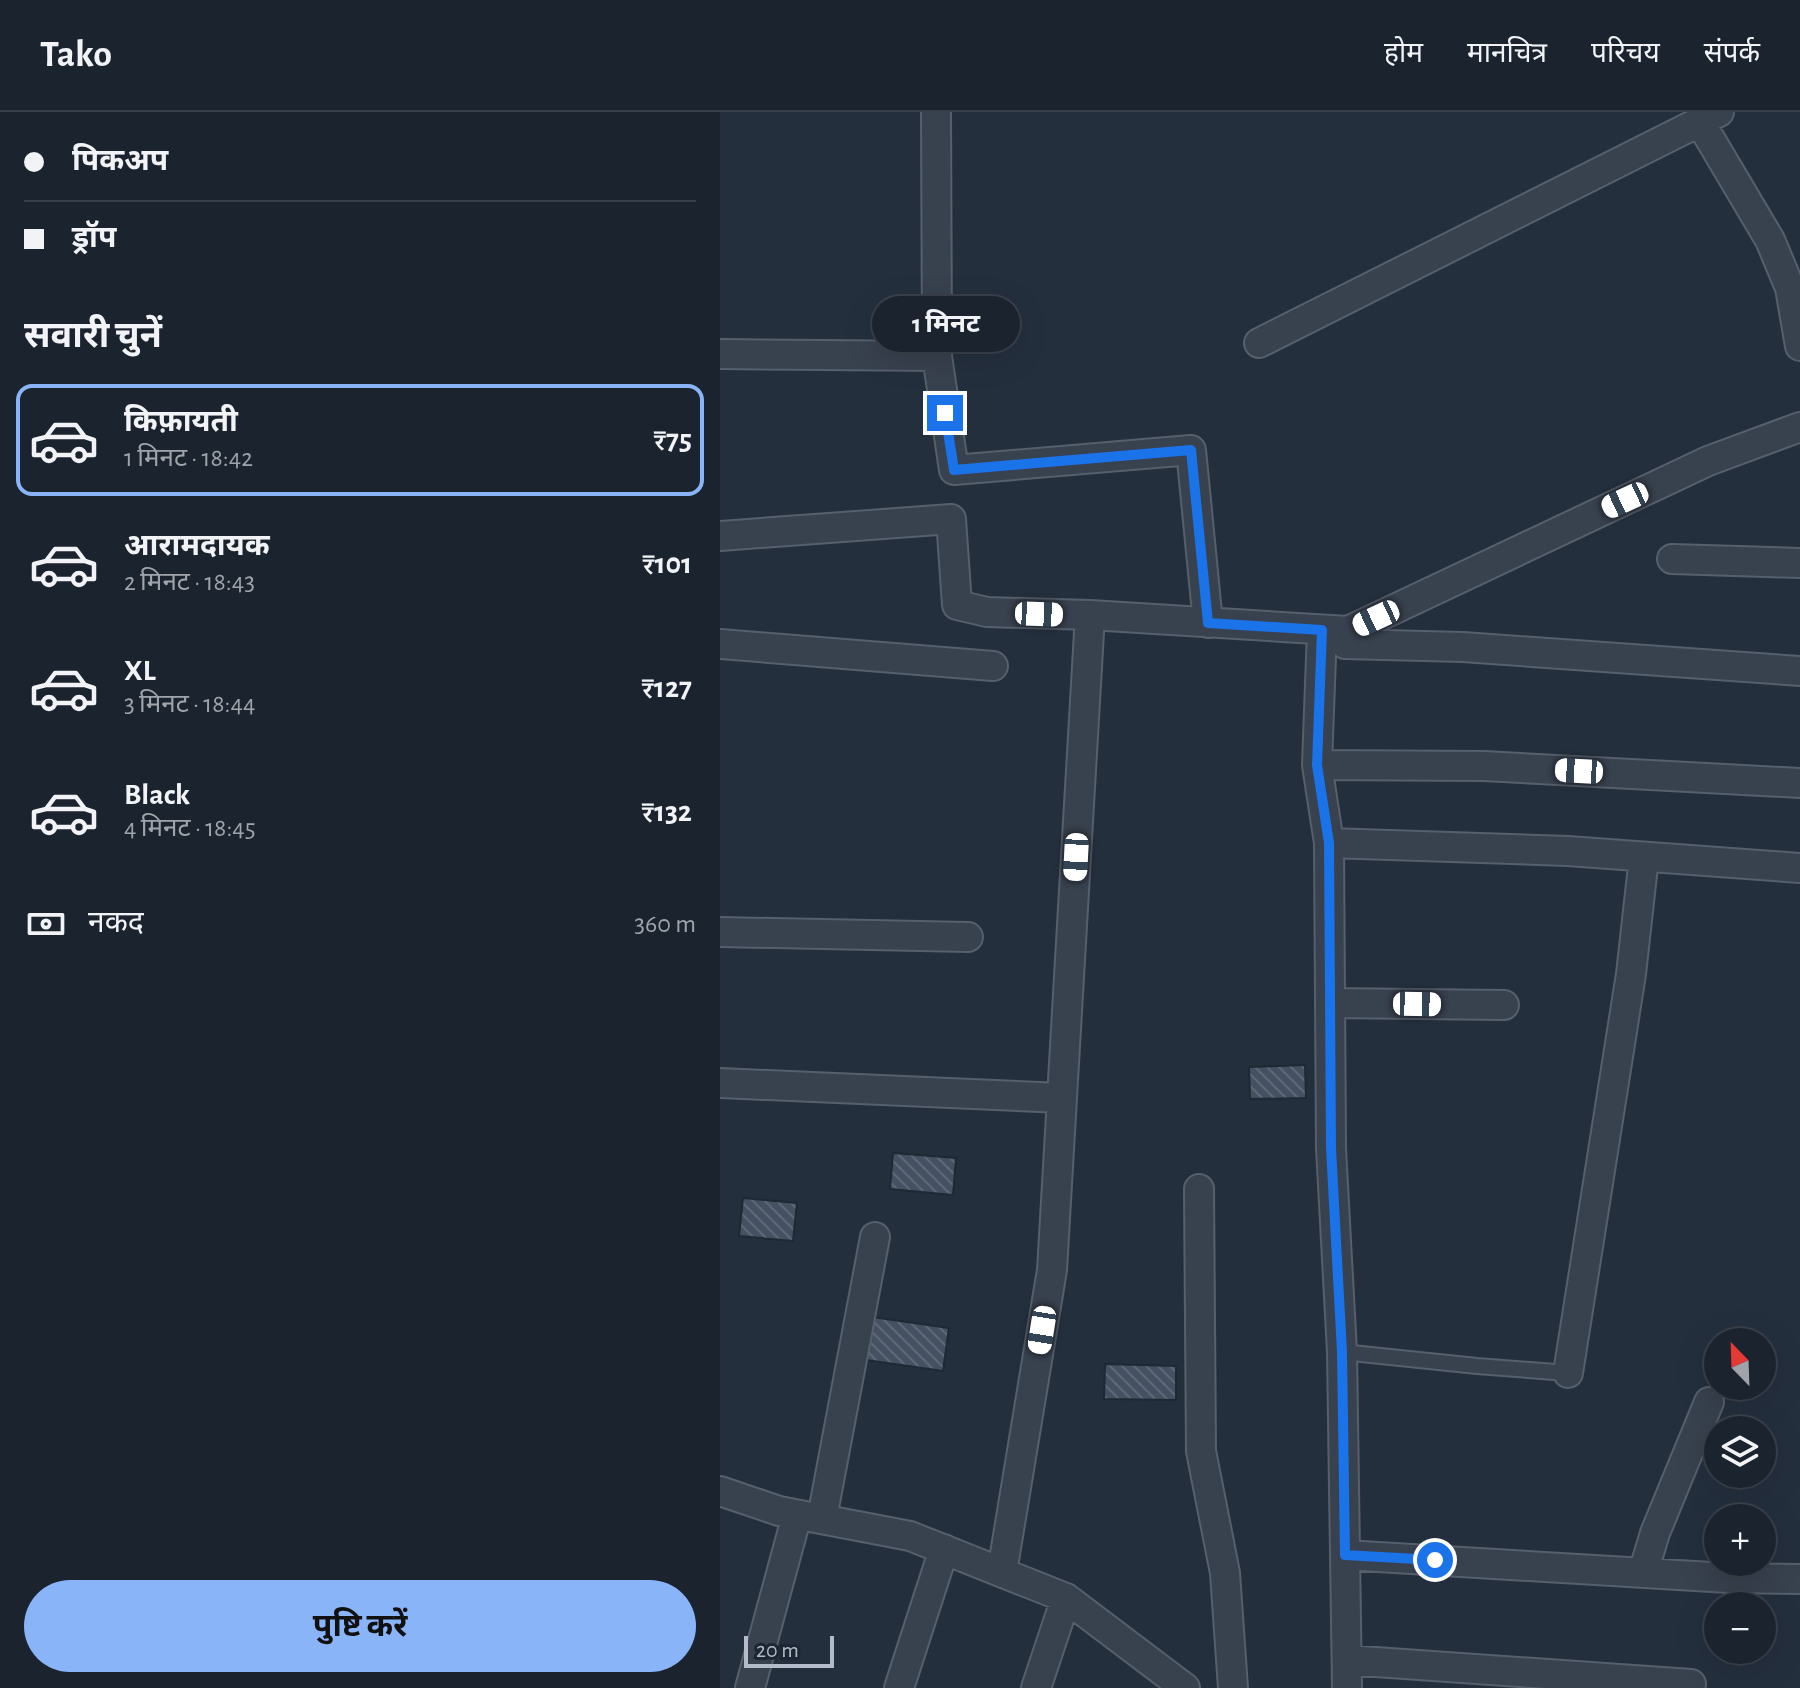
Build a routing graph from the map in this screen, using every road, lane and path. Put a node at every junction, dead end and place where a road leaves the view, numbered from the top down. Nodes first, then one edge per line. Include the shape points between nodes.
1 (936, 112) edge
2 (1710, 117) edge
3 (1259, 343) dead end
4 (1800, 346) edge
5 (720, 354) edge
6 (937, 356) junction
7 (1800, 427) edge
8 (720, 536) edge
9 (1672, 559) dead end
10 (1800, 563) edge
11 (1090, 615) junction
12 (1208, 623) junction
13 (1329, 630) junction
14 (720, 644) edge
15 (993, 666) dead end
16 (1800, 671) edge
17 (1317, 765) junction
18 (1800, 783) edge
19 (1329, 843) junction
20 (1644, 857) junction
21 (1800, 868) edge
22 (720, 932) edge
23 (968, 937) dead end
24 (1330, 1003) junction
25 (1504, 1005) dead end
26 (720, 1083) edge
27 (1062, 1098) junction
28 (1199, 1189) dead end
29 (875, 1237) dead end
30 (1342, 1352) junction
31 (1568, 1373) joint
32 (1709, 1402) dead end
33 (720, 1491) edge
34 (809, 1517) junction
35 (944, 1549) junction
36 (1345, 1555) junction
37 (1002, 1572) junction
38 (1643, 1573) junction
39 (1800, 1579) edge
40 (1066, 1598) junction
41 (1347, 1674) edge
42 (1691, 1684) dead end
43 (1182, 1687) edge
44 (750, 1688) edge
45 (899, 1688) edge
46 (1036, 1688) edge
47 (1233, 1688) edge

1 - 6 street
2 - 3 street
2 - 4 street via 1790,288
5 - 6 street
6 - 12 street via 954,470 1191,450
7 - 13 street via 1708,461 1348,631
8 - 11 street via 951,519 957,605 987,612
9 - 10 street
11 - 12 street
11 - 27 street
12 - 13 street
13 - 16 street via 1345,644
13 - 17 street
14 - 15 street
17 - 18 street via 1484,766
17 - 19 street
19 - 20 street
19 - 24 street
20 - 21 street
20 - 31 street via 1631,974
22 - 23 street
24 - 25 street
24 - 30 street
26 - 27 street
27 - 37 street via 1052,1270
28 - 47 street via 1201,1451 1225,1573
29 - 34 street
30 - 31 lane
30 - 36 street
32 - 38 street
33 - 34 street
34 - 35 street via 910,1536
34 - 44 street
35 - 37 street
35 - 45 street
36 - 38 street
36 - 41 street
37 - 40 street
38 - 39 street
40 - 43 street
40 - 46 street
41 - 42 street

